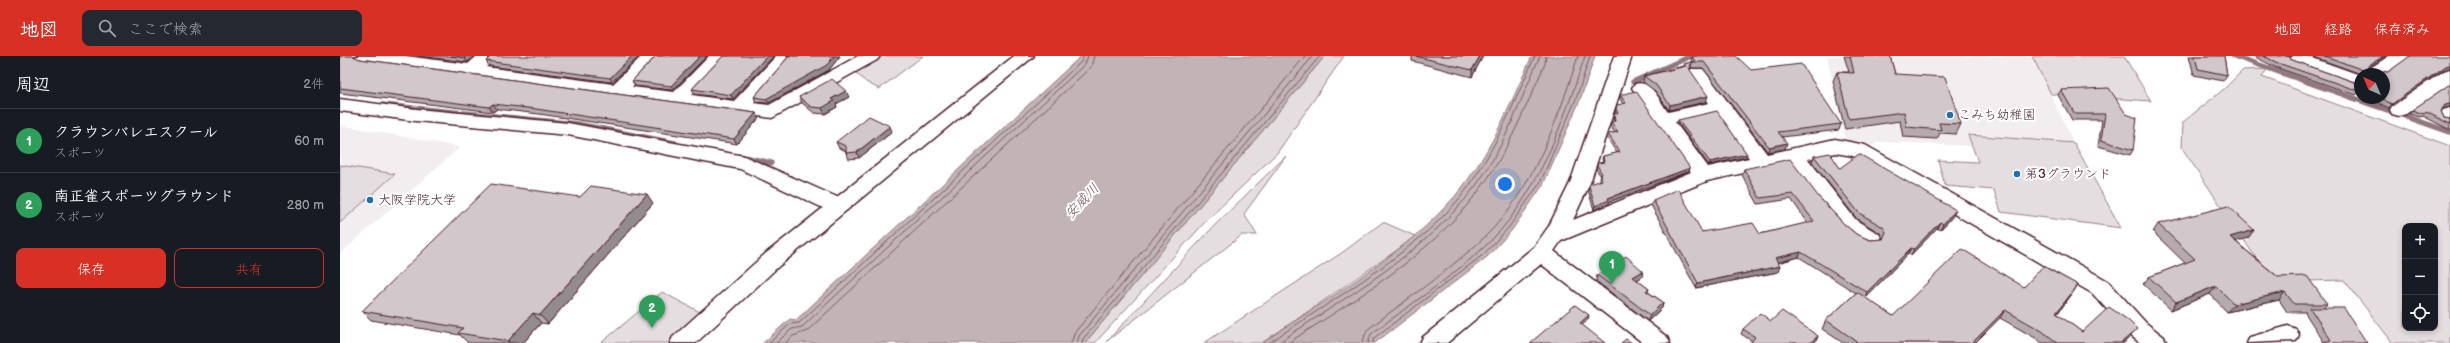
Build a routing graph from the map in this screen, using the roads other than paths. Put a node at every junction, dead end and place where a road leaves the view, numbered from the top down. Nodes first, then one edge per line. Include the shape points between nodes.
1 (364, 56) edge
2 (488, 56) edge
3 (652, 56) edge
4 (718, 56) edge
5 (786, 56) edge
6 (871, 56) edge
7 (1025, 56) edge
8 (1623, 56) edge
9 (2298, 56) edge
10 (2401, 56) edge
11 (2382, 68) edge
12 (471, 71) junction
13 (1697, 73) dead end
14 (2450, 75) edge
15 (2354, 79) edge
16 (1641, 88) dead end
17 (617, 91) junction
18 (678, 99) junction
19 (340, 105) edge
20 (1721, 106) junction
21 (739, 107) junction
22 (2399, 110) dead end
23 (1663, 119) junction
24 (1794, 155) junction
25 (1762, 162) junction
26 (1703, 175) junction
27 (838, 206) junction
28 (1556, 235) junction
29 (1872, 239) edge
30 (1541, 253) junction
31 (2288, 335) dead end
32 (681, 343) edge
33 (1431, 343) edge
34 (1659, 343) edge
35 (2156, 343) edge
36 (2258, 343) edge

1 - 12 street
2 - 12 street
3 - 17 street
4 - 18 street
5 - 21 street
6 - 21 street via 772,112
7 - 27 street
8 - 28 street via 1586,168
9 - 15 street via 2295,58
10 - 11 street
12 - 17 street
13 - 20 street
14 - 22 street
16 - 23 street
17 - 18 street
18 - 21 street
19 - 27 street via 568,129 744,163
20 - 23 street
20 - 25 street
23 - 26 street
24 - 25 street
24 - 29 street via 1849,225
24 - 35 street via 1835,146 1858,150 2100,287 2138,329
25 - 26 street
26 - 28 street
27 - 32 street via 772,260
28 - 30 street
30 - 33 street
30 - 34 street
31 - 36 street

